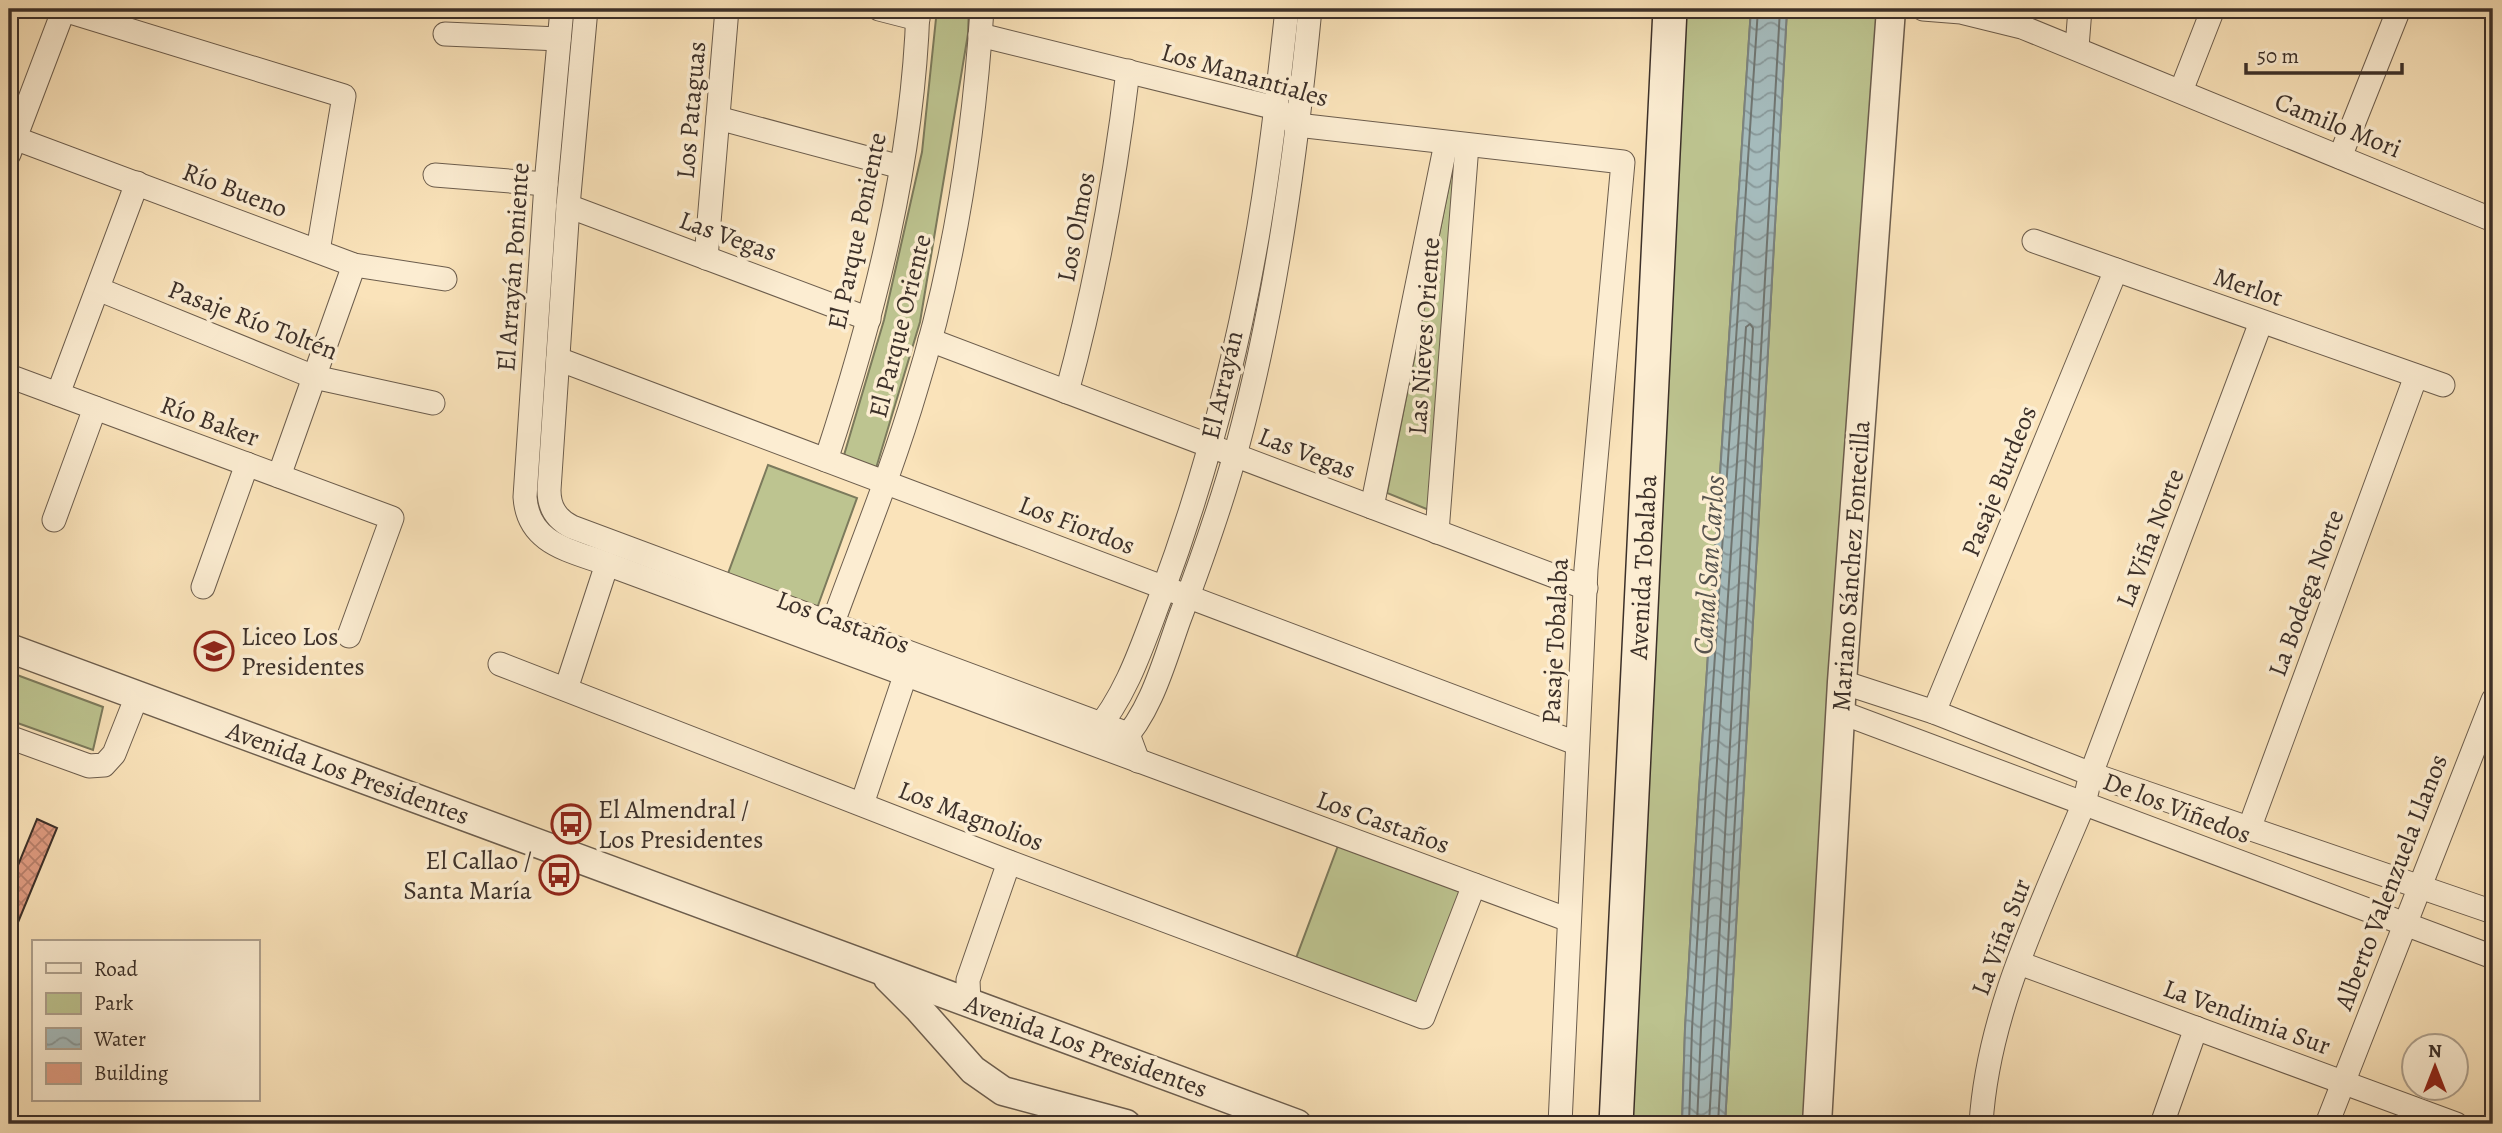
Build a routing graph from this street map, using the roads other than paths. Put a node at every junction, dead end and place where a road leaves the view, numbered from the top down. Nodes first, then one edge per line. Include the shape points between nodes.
1 (562, 9) edge
2 (586, 9) edge
3 (727, 9) edge
4 (879, 9) edge
5 (982, 9) edge
6 (1287, 9) edge
7 (1310, 9) edge
8 (1670, 9) edge
9 (1891, 9) edge
10 (1923, 9) edge
11 (2080, 9) edge
12 (2213, 9) edge
13 (2399, 9) edge
14 (64, 10) edge
15 (918, 14) edge
16 (445, 34) dead end
17 (981, 35) junction
18 (559, 39) junction
19 (2077, 47) junction
20 (1128, 71) junction
21 (2181, 91) junction
22 (1276, 108) junction
23 (718, 118) junction
24 (1297, 125) junction
25 (11, 143) edge
26 (1457, 144) junction
27 (2340, 156) junction
28 (1623, 162) joint
29 (901, 167) junction
30 (435, 175) dead end
31 (137, 183) junction
32 (546, 184) junction
33 (568, 206) junction
34 (2493, 220) edge
35 (2034, 241) dead end
36 (317, 251) junction
37 (706, 258) junction
38 (354, 265) junction
39 (2116, 270) junction
40 (445, 279) dead end
41 (98, 289) junction
42 (869, 318) junction
43 (2261, 322) junction
44 (930, 340) junction
45 (558, 359) junction
46 (9, 376) edge
47 (2416, 376) junction
48 (314, 377) junction
49 (2443, 385) dead end
50 (1067, 392) junction
51 (58, 394) junction
52 (433, 403) dead end
53 (95, 408) junction
54 (1210, 446) junction
55 (1235, 455) junction
56 (826, 460) junction
57 (247, 464) junction
58 (279, 476) junction
59 (885, 482) junction
60 (1372, 507) junction
61 (554, 512) joint
62 (54, 520) dead end
63 (533, 527) joint
64 (1437, 532) junction
65 (607, 564) junction
66 (203, 587) dead end
67 (1164, 588) junction
68 (1586, 588) junction
69 (1188, 597) junction
70 (829, 635) junction
71 (349, 636) dead end
72 (9, 648) edge
73 (500, 664) dead end
74 (909, 664) junction
75 (1842, 682) junction
76 (566, 689) junction
77 (137, 696) junction
78 (2493, 700) edge
79 (1840, 712) junction
80 (1934, 712) junction
81 (1102, 724) junction
82 (2487, 736) edge
83 (9, 737) edge
84 (1086, 741) junction
85 (1121, 743) junction
86 (1576, 743) junction
87 (2091, 774) junction
88 (2084, 803) junction
89 (862, 804) junction
90 (2249, 829) junction
91 (1009, 862) junction
92 (1474, 885) junction
93 (2420, 886) junction
94 (2493, 912) edge
95 (1569, 920) junction
96 (2405, 924) junction
97 (2493, 957) edge
98 (2019, 963) junction
99 (875, 967) junction
100 (969, 1003) junction
101 (2196, 1028) junction
102 (947, 1040) junction
103 (2343, 1081) junction
104 (1126, 1124) edge
105 (1297, 1124) edge
106 (1560, 1124) edge
107 (1616, 1124) edge
108 (1816, 1124) edge
109 (1981, 1124) edge
110 (2162, 1124) edge
111 (2327, 1124) edge
112 (2456, 1124) edge

1 - 18 street, El Arrayán Poniente
2 - 33 street, El Arrayán Poniente
3 - 23 street, Los Pataguas
4 - 15 street
5 - 17 street, El Parque Oriente
6 - 22 street, El Arrayán
7 - 24 street, El Arrayán
8 - 107 main road, Avenida Tobalaba
9 - 75 street, Mariano Sánchez Fontecilla
10 - 19 street, Camilo Mori via 1961,12 2022,27
11 - 19 street
12 - 21 street
13 - 27 street
14 - 25 street
14 - 36 street via 345,96
15 - 29 street, El Parque Poniente
16 - 18 street
17 - 20 street, Los Manantiales
17 - 44 street, El Parque Oriente via 959,198
18 - 32 street, El Arrayán Poniente
19 - 21 street, Camilo Mori
20 - 22 street, Los Manantiales
20 - 50 street, Los Olmos via 1101,256
21 - 27 street, Camilo Mori
22 - 24 street, Los Manantiales
22 - 54 street, El Arrayán via 1254,256
23 - 29 street
23 - 37 street, Los Pataguas
24 - 26 street, Los Manantiales
24 - 55 street, El Arrayán via 1274,275
25 - 31 street, Río Bueno
26 - 28 street, Los Manantiales
26 - 60 street
26 - 64 street, Las Nieves Oriente
27 - 34 street, Camilo Mori
28 - 68 street, Pasaje Tobalaba
29 - 42 street, El Parque Poniente
30 - 32 street
31 - 36 street, Río Bueno
31 - 41 street
32 - 63 street, El Arrayán Poniente via 525,497
33 - 37 street, Las Vegas
33 - 45 street, El Arrayán Poniente
35 - 39 street, Merlot
36 - 38 street, Río Bueno
37 - 42 street, Las Vegas
38 - 40 street, Río Bueno
38 - 48 street
39 - 43 street, Merlot
39 - 80 street, Pasaje Burdeos
41 - 48 street, Pasaje Río Toltén
41 - 51 street
42 - 56 street, El Parque Poniente
43 - 47 street, Merlot
43 - 87 street, La Viña Norte
44 - 50 street, Las Vegas
44 - 59 street, El Parque Oriente
45 - 56 street, Los Fiordos
45 - 61 street, El Arrayán Poniente via 549,490
46 - 51 street, Río Baker
47 - 49 street, Merlot
47 - 90 street, La Bodega Norte
48 - 52 street, Pasaje Río Toltén
48 - 58 street
50 - 54 street, Las Vegas
51 - 53 street, Río Baker
53 - 57 street, Río Baker
53 - 62 street
54 - 55 street, Las Vegas
54 - 67 street, El Arrayán
55 - 60 street, Las Vegas
55 - 69 street, El Arrayán
56 - 59 street, Los Fiordos
57 - 58 street, Río Baker
57 - 66 street
58 - 71 street, Río Baker via 392,518
59 - 67 street, Los Fiordos
59 - 70 street, El Parque Oriente
60 - 64 street, Las Vegas
61 - 70 street, Los Castaños via 572,527
63 - 65 street, Los Castaños via 553,543
64 - 68 street, Las Vegas
65 - 70 street, Los Castaños
65 - 76 street
67 - 69 street, Los Fiordos
67 - 81 street, El Arrayán via 1120,697
68 - 86 street, Pasaje Tobalaba
69 - 85 street, El Arrayán via 1146,705
69 - 86 street, Los Fiordos
70 - 74 street, Los Castaños
72 - 77 street, Avenida Los Presidentes
73 - 76 street, Los Magnolios
74 - 81 street, Los Castaños
74 - 84 street, Los Castaños
74 - 89 street
75 - 79 street, Mariano Sánchez Fontecilla
75 - 80 street, De los Viñedos
76 - 89 street, Los Magnolios
77 - 83 street via 114,754 104,765 89,766
77 - 99 street, Avenida Los Presidentes
78 - 82 street, Alberto Valenzuela Llanos
79 - 88 street, De los Viñedos
79 - 108 street, Mariano Sánchez Fontecilla
80 - 87 street, De los Viñedos
81 - 84 street, El Arrayán
81 - 85 street, Los Castaños
82 - 93 street, Alberto Valenzuela Llanos
84 - 85 street, Los Castaños
85 - 92 street, Los Castaños via 1138,761
86 - 95 street, Pasaje Tobalaba
87 - 88 street, La Viña Sur
87 - 90 street, De los Viñedos
88 - 96 street, De los Viñedos
88 - 98 street, La Viña Sur
89 - 91 street, Los Magnolios
90 - 93 street, De los Viñedos
91 - 92 street, Los Magnolios via 1423,1017
91 - 100 street via 968,980
92 - 95 street, Los Castaños
93 - 94 street, De los Viñedos
93 - 96 street, Alberto Valenzuela Llanos
95 - 106 street, Pasaje Tobalaba
96 - 97 street, De los Viñedos
96 - 103 street, Alberto Valenzuela Llanos
98 - 101 street, La Vendimia Sur
98 - 109 street, La Viña Sur via 1992,1043
99 - 100 street, Avenida Los Presidentes
99 - 102 street, Avenida Los Presidentes
100 - 102 street via 952,1016
100 - 105 street, Avenida Los Presidentes
101 - 103 street, La Vendimia Sur
101 - 110 street
102 - 104 street, Avenida Los Presidentes via 973,1070 1003,1091
103 - 111 street, Alberto Valenzuela Llanos
103 - 112 street, La Vendimia Sur

